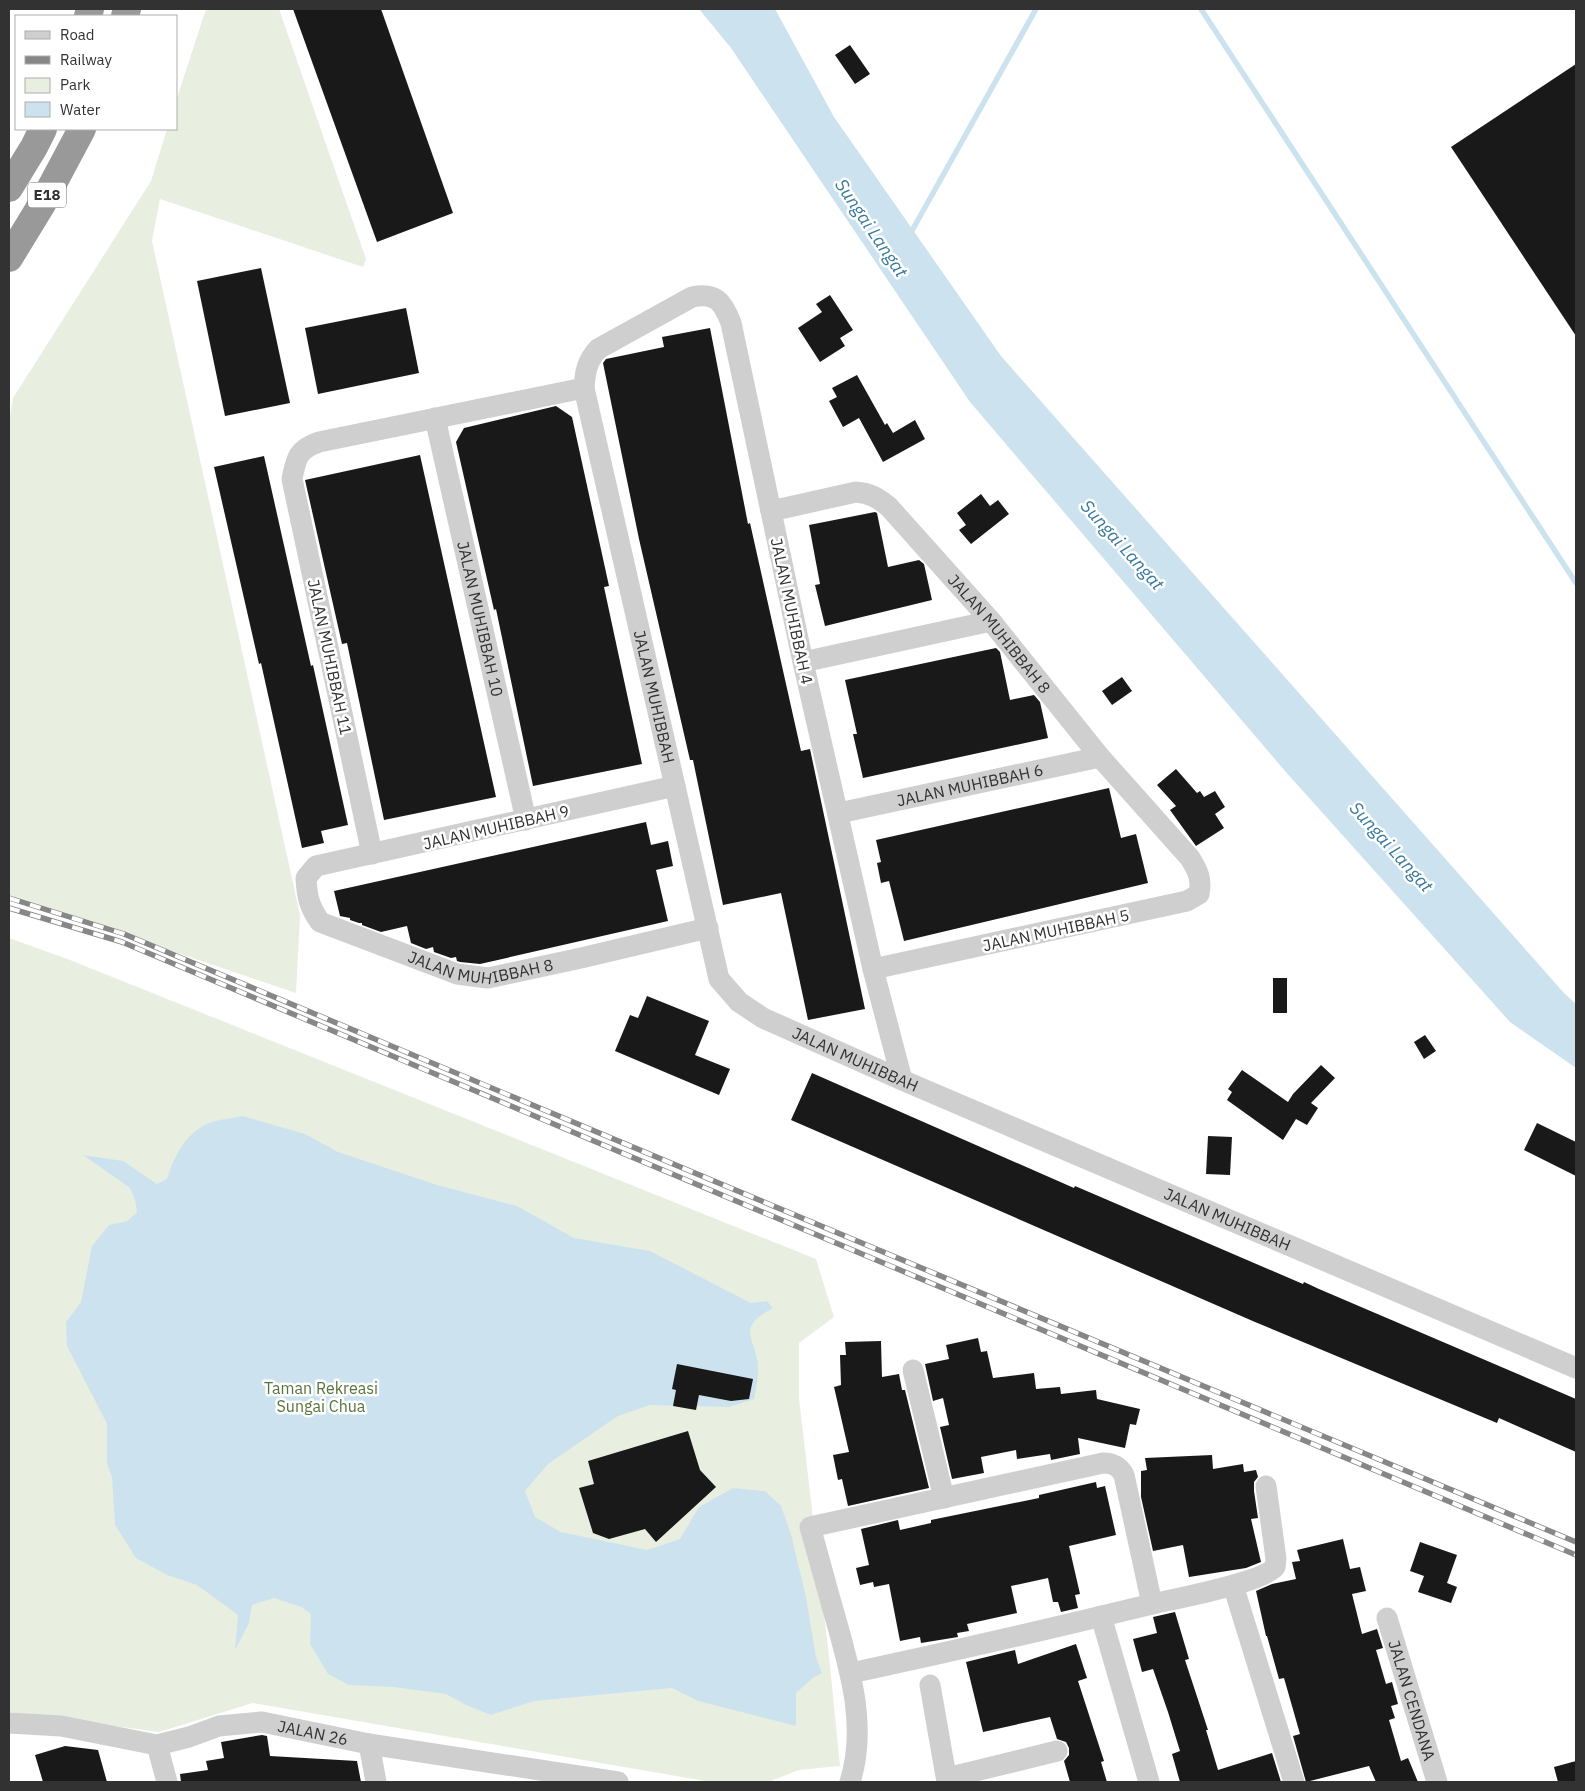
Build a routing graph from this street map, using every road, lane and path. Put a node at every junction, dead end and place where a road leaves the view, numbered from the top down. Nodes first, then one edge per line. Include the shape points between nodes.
1 (43, 130) edge
2 (81, 130) edge
3 (9, 188) edge
4 (9, 258) edge
5 (584, 379) junction
6 (435, 418) junction
7 (771, 511) junction
8 (991, 621) junction
9 (803, 662) junction
10 (1100, 757) junction
11 (675, 786) junction
12 (839, 812) junction
13 (526, 820) junction
14 (372, 854) junction
15 (1190, 858) joint
16 (316, 866) joint
17 (708, 928) junction
18 (874, 969) junction
19 (902, 1080) junction
20 (1576, 1368) edge
21 (913, 1370) dead end
22 (1266, 1486) dead end
23 (944, 1498) junction
24 (1233, 1585) junction
25 (1152, 1604) junction
26 (1101, 1616) junction
27 (1386, 1618) dead end
28 (851, 1673) junction
29 (930, 1686) dead end
30 (9, 1724) edge
31 (157, 1744) junction
32 (369, 1744) junction
33 (1057, 1751) dead end
34 (592, 1780) edge
35 (947, 1780) edge
36 (167, 1782) edge
37 (376, 1782) edge
38 (618, 1782) edge
39 (850, 1782) edge
40 (1149, 1782) edge
41 (1294, 1782) edge
42 (1437, 1782) edge

1 - 3 highway, E18
2 - 4 highway, E18
5 - 6 street
5 - 7 street, JALAN MUHIBBAH 4 via 590,358 598,349 692,297 703,295 717,299 726,309 731,323
5 - 11 street, JALAN MUHIBBAH
6 - 13 street, JALAN MUHIBBAH 10
6 - 14 street, JALAN MUHIBBAH 11 via 307,446 296,460 292,479
7 - 8 street, JALAN MUHIBBAH 8 via 856,492 867,493 889,507
7 - 9 street, JALAN MUHIBBAH 4
8 - 9 street
8 - 10 street, JALAN MUHIBBAH 8
9 - 12 street, JALAN MUHIBBAH 4
10 - 12 street, JALAN MUHIBBAH 6
10 - 15 street, JALAN MUHIBBAH 8
11 - 13 street, JALAN MUHIBBAH 9
11 - 17 street, JALAN MUHIBBAH
12 - 18 street, JALAN MUHIBBAH 4
13 - 14 street, JALAN MUHIBBAH 9
14 - 16 street, JALAN MUHIBBAH 9
15 - 18 street, JALAN MUHIBBAH 5 via 1201,884 1198,894 1187,901
16 - 17 street, JALAN MUHIBBAH 8 via 306,878 306,894 320,922 456,974 488,978
17 - 19 street, JALAN MUHIBBAH via 719,979 738,1002 763,1018
18 - 19 street, JALAN MUHIBBAH 4
19 - 20 street, JALAN MUHIBBAH
21 - 23 street
22 - 24 street via 1275,1567 1265,1575
23 - 25 street via 1103,1463 1116,1465 1124,1475
23 - 28 street via 810,1527
24 - 25 street
24 - 41 street
25 - 26 street
26 - 28 street
26 - 40 street
27 - 42 street, JALAN CENDANA
28 - 39 street via 858,1745
29 - 35 street
30 - 31 street, JALAN 26 via 61,1726
31 - 32 street, JALAN 26 via 219,1726 262,1722
31 - 36 street
32 - 34 street, JALAN 26
32 - 37 street
33 - 35 street
34 - 38 street, JALAN 26

